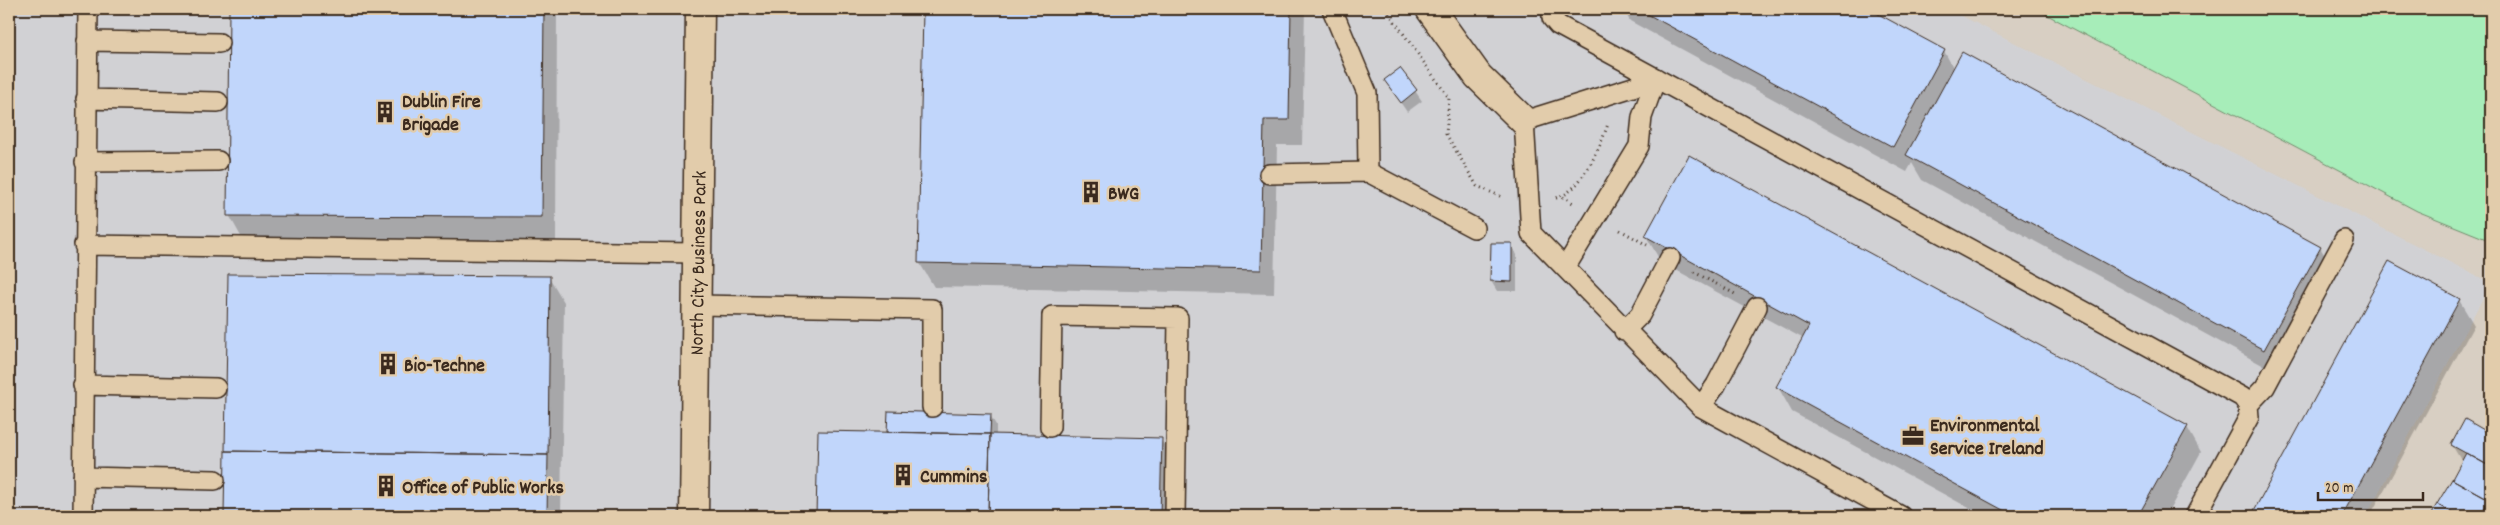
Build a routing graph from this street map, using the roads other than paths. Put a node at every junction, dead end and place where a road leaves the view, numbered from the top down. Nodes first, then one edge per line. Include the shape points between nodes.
1 (88, 9) edge
2 (700, 9) edge
3 (1430, 9) edge
4 (1552, 9) edge
5 (1335, 10) edge
6 (87, 41) junction
7 (218, 43) dead end
8 (1656, 78) junction
9 (86, 99) junction
10 (218, 102) dead end
11 (1524, 122) junction
12 (218, 161) dead end
13 (85, 162) junction
14 (1368, 172) junction
15 (1269, 174) dead end
16 (1474, 228) dead end
17 (2344, 240) dead end
18 (84, 245) junction
19 (698, 253) junction
20 (1670, 258) dead end
21 (1565, 268) junction
22 (696, 305) junction
23 (1757, 307) dead end
24 (1624, 331) junction
25 (83, 385) junction
26 (216, 388) dead end
27 (2248, 406) junction
28 (1700, 407) junction
29 (932, 408) dead end
30 (1050, 426) dead end
31 (83, 477) junction
32 (215, 480) dead end
33 (83, 516) edge
34 (694, 516) edge
35 (1175, 516) edge
36 (1901, 516) edge
37 (2195, 516) edge

1 - 6 lane
2 - 19 street, North City Business Park
3 - 11 street via 1478,76
4 - 8 lane via 1552,18 1558,24
5 - 14 lane via 1367,93
6 - 7 lane
6 - 9 lane
8 - 11 lane
8 - 21 lane via 1642,117 1639,146
8 - 27 lane via 2242,397
9 - 10 lane
9 - 13 lane
11 - 21 lane via 1531,233
12 - 13 lane
13 - 18 lane
14 - 15 lane
14 - 16 lane
17 - 27 lane via 2265,387
18 - 19 lane
18 - 25 lane
19 - 22 street, North City Business Park
20 - 24 lane via 1640,315
21 - 24 lane
22 - 29 lane via 932,309
22 - 34 street, North City Business Park
23 - 28 lane via 1716,385
24 - 28 lane
25 - 26 lane
25 - 31 lane
27 - 37 lane via 2249,417
28 - 36 lane
30 - 35 lane via 1052,316 1178,318
31 - 32 lane
31 - 33 lane

